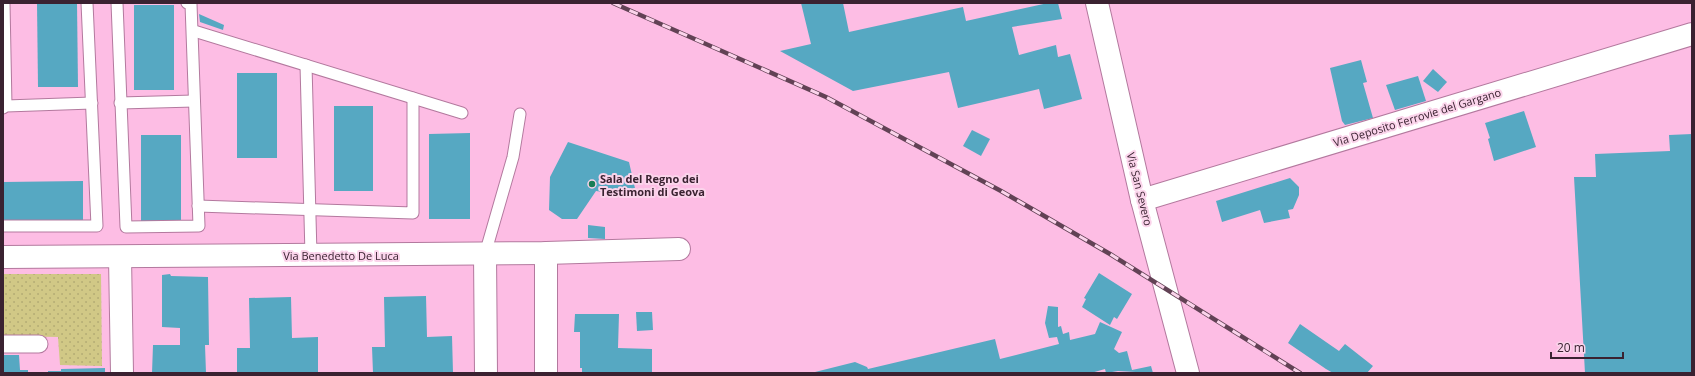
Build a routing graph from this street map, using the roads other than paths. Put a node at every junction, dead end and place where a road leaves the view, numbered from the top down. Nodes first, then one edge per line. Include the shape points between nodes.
1 (4, 3) edge
2 (87, 3) edge
3 (117, 3) edge
4 (187, 3) edge
5 (1097, 3) edge
6 (194, 31) junction
7 (1692, 34) edge
8 (306, 65) junction
9 (413, 98) junction
10 (194, 101) junction
11 (92, 103) junction
12 (120, 103) junction
13 (5, 107) edge
14 (462, 113) dead end
15 (520, 114) dead end
16 (1142, 200) junction
17 (198, 206) junction
18 (310, 209) junction
19 (3, 226) edge
20 (679, 249) dead end
21 (546, 253) junction
22 (485, 254) junction
23 (311, 255) junction
24 (120, 256) junction
25 (3, 257) edge
26 (3, 344) edge
27 (39, 344) dead end
28 (122, 373) edge
29 (486, 373) edge
30 (546, 373) edge
31 (1188, 373) edge

1 - 13 lane
2 - 11 lane
3 - 12 lane
4 - 6 lane via 191,4
5 - 16 street, Via San Severo
6 - 8 lane
6 - 10 lane
7 - 16 street, Via Deposito Ferrovie del Gargano
8 - 9 lane
8 - 18 lane
9 - 14 lane
9 - 18 lane via 413,212
10 - 12 lane
10 - 17 lane
11 - 13 lane
11 - 19 lane via 97,226
12 - 17 lane via 126,227 199,226
15 - 22 lane via 513,157
16 - 31 street, Via San Severo
17 - 18 lane
18 - 23 lane
20 - 21 street, Via Benedetto De Luca
21 - 22 street, Via Benedetto De Luca
21 - 30 street
22 - 23 street, Via Benedetto De Luca
22 - 29 street
23 - 24 street, Via Benedetto De Luca
24 - 25 street, Via Benedetto De Luca
24 - 28 street
26 - 27 street

